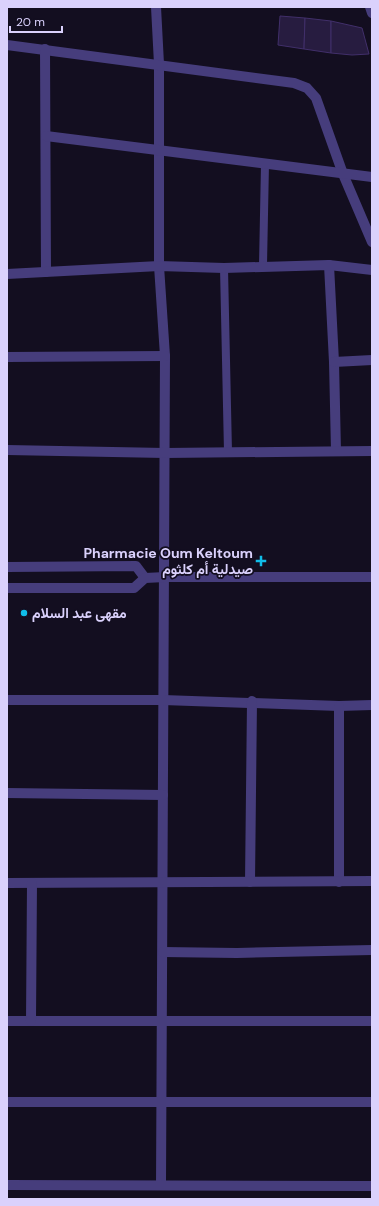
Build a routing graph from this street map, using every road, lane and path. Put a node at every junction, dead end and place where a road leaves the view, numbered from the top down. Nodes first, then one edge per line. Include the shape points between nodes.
1 (156, 7) edge
2 (370, 7) edge
3 (372, 14) edge
4 (7, 45) edge
5 (45, 49) junction
6 (159, 64) junction
7 (46, 136) junction
8 (158, 150) junction
9 (265, 164) junction
10 (343, 174) junction
11 (372, 177) edge
12 (372, 242) edge
13 (263, 265) junction
14 (329, 265) junction
15 (159, 266) junction
16 (224, 268) junction
17 (372, 270) edge
18 (46, 272) junction
19 (7, 274) edge
20 (165, 356) junction
21 (7, 358) edge
22 (372, 360) edge
23 (334, 362) junction
24 (7, 450) edge
25 (372, 450) edge
26 (336, 451) junction
27 (228, 452) junction
28 (165, 453) junction
29 (7, 567) edge
30 (165, 577) junction
31 (372, 577) edge
32 (145, 578) junction
33 (7, 588) edge
34 (7, 700) edge
35 (163, 700) junction
36 (252, 701) junction
37 (372, 705) edge
38 (338, 706) junction
39 (7, 793) edge
40 (163, 795) junction
41 (372, 881) edge
42 (163, 882) junction
43 (250, 882) junction
44 (339, 882) junction
45 (7, 883) edge
46 (32, 883) junction
47 (372, 950) edge
48 (163, 952) junction
49 (7, 1021) edge
50 (31, 1021) junction
51 (372, 1021) edge
52 (162, 1022) junction
53 (7, 1102) edge
54 (372, 1102) edge
55 (162, 1103) junction
56 (7, 1185) edge
57 (161, 1185) junction
58 (372, 1186) edge

1 - 6 street
2 - 3 street
4 - 5 street
5 - 6 street
5 - 7 street
6 - 8 street
6 - 10 street via 294,83 307,88 316,98
7 - 8 street
7 - 18 street
8 - 9 street
8 - 15 street
9 - 10 street
9 - 13 lane
10 - 11 street
10 - 12 street
13 - 14 street
13 - 16 street
14 - 17 street
14 - 23 street
15 - 16 street
15 - 18 street
15 - 20 street
16 - 27 lane
18 - 19 street
20 - 21 street
20 - 28 street
22 - 23 street
23 - 26 street
24 - 28 street
25 - 26 street
26 - 27 street
27 - 28 street
28 - 30 street
29 - 32 street via 136,566
30 - 31 street
30 - 32 street
30 - 35 street
32 - 33 street via 134,588
34 - 35 street
35 - 36 street
35 - 40 street
36 - 38 street
36 - 43 street
37 - 38 street
38 - 44 street
39 - 40 street
40 - 42 street
41 - 44 street
42 - 43 street
42 - 46 street
42 - 48 street
43 - 44 street
45 - 46 street
46 - 50 street
47 - 48 street
48 - 52 street
49 - 50 street
50 - 52 street
51 - 52 street
52 - 55 street
53 - 55 street
54 - 55 street
55 - 57 street
56 - 57 street
57 - 58 street

